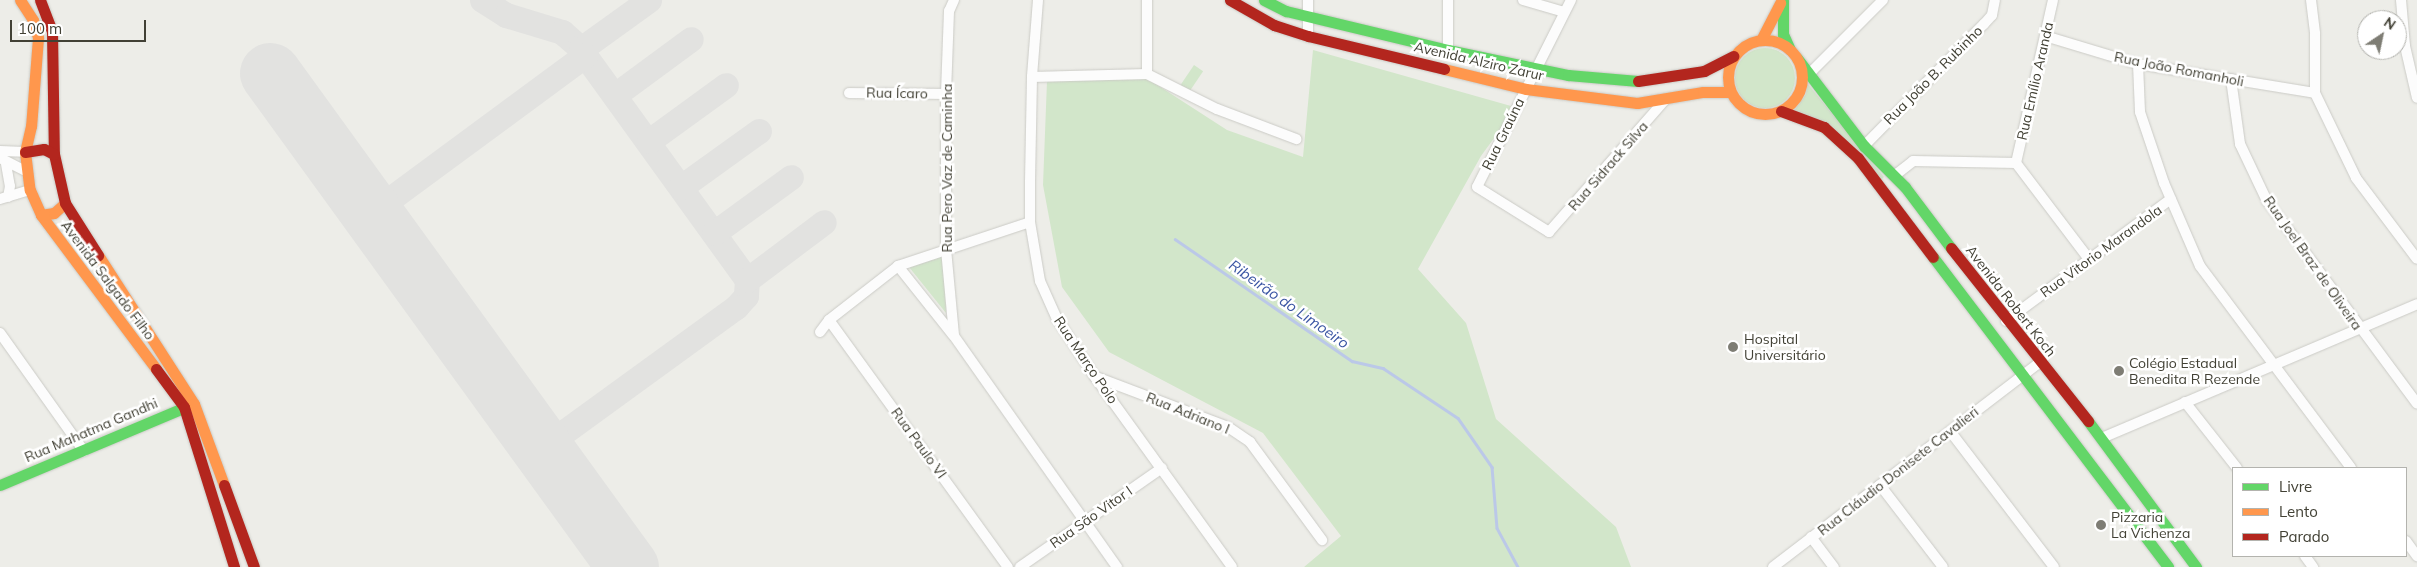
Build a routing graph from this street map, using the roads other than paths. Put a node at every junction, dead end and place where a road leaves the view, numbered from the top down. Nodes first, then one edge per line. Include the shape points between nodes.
1 (20, 0) edge
2 (40, 0) edge
3 (954, 0) edge
4 (1038, 0) edge
5 (1147, 0) edge
6 (1230, 0) edge
7 (1264, 0) edge
8 (1308, 0) edge
9 (1448, 0) edge
10 (1524, 0) edge
11 (1571, 0) edge
12 (1782, 0) edge
13 (1883, 0) edge
14 (1995, 0) edge
15 (2053, 0) edge
16 (2311, 0) edge
17 (2402, 0) edge
18 (1564, 12) junction
19 (1308, 16) junction
20 (1308, 36) junction
21 (2045, 36) junction
22 (1761, 40) junction
23 (1448, 50) junction
24 (1794, 54) junction
25 (1733, 56) junction
26 (2138, 64) junction
27 (1535, 71) junction
28 (1148, 74) junction
29 (1808, 75) junction
30 (1032, 77) junction
31 (2231, 79) junction
32 (1526, 89) junction
33 (850, 92) dead end
34 (1730, 92) junction
35 (2315, 93) junction
36 (946, 94) junction
37 (2417, 98) edge
38 (1666, 99) junction
39 (1781, 111) junction
40 (1296, 139) dead end
41 (1864, 146) junction
42 (0, 151) edge
43 (24, 152) junction
44 (54, 154) junction
45 (3, 161) edge
46 (2016, 163) junction
47 (27, 172) junction
48 (1894, 176) junction
49 (1905, 187) junction
50 (30, 190) junction
51 (1885, 196) junction
52 (4, 198) edge
53 (2171, 199) junction
54 (65, 203) junction
55 (41, 216) junction
56 (1030, 222) junction
57 (1549, 232) joint
58 (946, 250) junction
59 (2417, 259) edge
60 (2089, 260) junction
61 (898, 266) junction
62 (2417, 304) edge
63 (829, 320) junction
64 (2006, 321) junction
65 (2358, 329) junction
66 (820, 332) dead end
67 (0, 333) edge
68 (954, 336) junction
69 (2040, 362) junction
70 (2273, 365) junction
71 (2022, 375) junction
72 (1096, 377) junction
73 (2186, 402) junction
74 (2417, 404) edge
75 (189, 406) junction
76 (1950, 431) junction
77 (2102, 438) junction
78 (84, 451) junction
79 (2236, 467) edge
80 (2350, 467) edge
81 (1162, 468) junction
82 (0, 484) edge
83 (1880, 485) junction
84 (1083, 521) junction
85 (1811, 537) junction
86 (1322, 540) dead end
87 (2407, 542) edge
88 (2417, 556) edge
89 (2305, 557) edge
90 (234, 567) edge
91 (254, 567) edge
92 (1008, 567) edge
93 (1020, 567) edge
94 (1117, 567) edge
95 (1232, 567) edge
96 (1772, 567) edge
97 (1834, 567) edge
98 (1943, 567) edge
99 (2054, 567) edge
100 (2168, 567) edge
101 (2196, 567) edge
102 (2313, 567) edge

1 - 43 main road, Avenida Salgado Filho via 33,20 38,38 31,126
2 - 44 main road, Avenida Salgado Filho via 52,32
3 - 36 street, Rua Pero Vaz de Caminha via 949,11
4 - 30 street, Rua Março Polo
5 - 28 street
6 - 20 main road, Avenida Alziro Zarur via 1274,25
7 - 19 main road, Avenida Alziro Zarur
8 - 19 street
9 - 23 street
10 - 18 street
11 - 18 street, Rua Graúna
12 - 22 main road, Avenida Robert Koch
12 - 24 main road, Avenida Robert Koch via 1783,34
13 - 29 street
14 - 41 street, Rua João B. Rubinho via 1992,15 1984,24
15 - 21 street, Rua Emílio Aranda
16 - 35 street via 2315,34
17 - 37 street via 2404,46
18 - 27 street, Rua Graúna
19 - 20 street
19 - 23 main road, Avenida Alziro Zarur
20 - 32 main road, Avenida Alziro Zarur
21 - 26 street, Rua João Romanholi
21 - 46 street, Rua Emílio Aranda
22 - 24 main road via 1772,40
22 - 25 main road via 1750,42
23 - 27 main road, Avenida Alziro Zarur
24 - 29 main road, Avenida Robert Koch
24 - 39 main road via 1802,70 1798,94
25 - 27 main road, Avenida Alziro Zarur via 1704,71 1641,81
25 - 34 main road via 1727,80
26 - 31 street, Rua João Romanholi
26 - 53 street via 2140,112
27 - 32 street, Rua Graúna
28 - 30 street
28 - 40 street via 1216,110
29 - 41 main road, Avenida Robert Koch
30 - 56 street, Rua Março Polo
31 - 35 street, Rua João Romanholi
31 - 65 street, Rua Joel Braz de Oliveira via 2240,144 2267,201
32 - 38 main road, Avenida Alziro Zarur via 1637,103
32 - 57 street, Rua Graúna via 1477,187
33 - 36 street, Rua Ícaro
34 - 38 main road, Avenida Alziro Zarur via 1703,92
34 - 39 main road via 1746,110 1769,114
35 - 59 street via 2356,178
36 - 58 street, Rua Pero Vaz de Caminha
38 - 57 street, Rua Sidrack Silva
39 - 51 main road via 1813,122 1839,138
41 - 48 main road, Avenida Robert Koch
42 - 43 street
43 - 44 main road via 44,149
43 - 47 main road, Avenida Salgado Filho
44 - 54 main road, Avenida Salgado Filho
45 - 47 street
45 - 52 street via 10,186
46 - 48 street via 1910,162
46 - 60 street
47 - 50 main road, Avenida Salgado Filho
48 - 49 main road, Avenida Robert Koch
48 - 51 main road
49 - 51 main road
49 - 64 main road, Avenida Robert Koch
50 - 52 street
50 - 55 main road, Avenida Salgado Filho
51 - 71 main road
53 - 60 street, Rua Vitorio Marandola
53 - 70 street via 2200,266
54 - 55 main road via 54,213
54 - 75 main road, Avenida Salgado Filho
55 - 75 main road, Avenida Salgado Filho
56 - 58 street
56 - 72 street, Rua Março Polo via 1040,281 1057,319
58 - 61 street
58 - 68 street, Rua Pero Vaz de Caminha
60 - 64 street, Rua Vitorio Marandola
61 - 63 street
61 - 68 street, Rua Pero Vaz de Caminha
62 - 65 street
63 - 66 street
63 - 92 street, Rua Paulo VI
64 - 69 main road, Avenida Robert Koch
65 - 70 street
65 - 74 street, Rua Joel Braz de Oliveira
67 - 78 street
68 - 84 street, Rua Pero Vaz de Caminha
69 - 71 street, Rua Cláudio Donisete Cavalieri
69 - 77 main road, Avenida Robert Koch
70 - 73 street
70 - 80 street
71 - 76 street, Rua Cláudio Donisete Cavalieri
71 - 100 main road
72 - 81 street, Rua Março Polo
72 - 86 street, Rua Adriano I via 1228,427 1250,442
73 - 77 street
73 - 79 street
75 - 78 main road, Rua Mahatma Gandhi
75 - 90 main road, Avenida Salgado Filho
75 - 91 main road
76 - 83 street, Rua Cláudio Donisete Cavalieri
76 - 99 street
77 - 101 main road, Avenida Robert Koch
78 - 82 main road, Rua Mahatma Gandhi
81 - 84 street, Rua São Vitor I
81 - 95 street, Rua Março Polo
83 - 85 street, Rua Cláudio Donisete Cavalieri
83 - 98 street
84 - 93 street, Rua São Vitor I
84 - 94 street, Rua Pero Vaz de Caminha
85 - 96 street, Rua Cláudio Donisete Cavalieri
85 - 97 street
87 - 88 street
89 - 102 street

